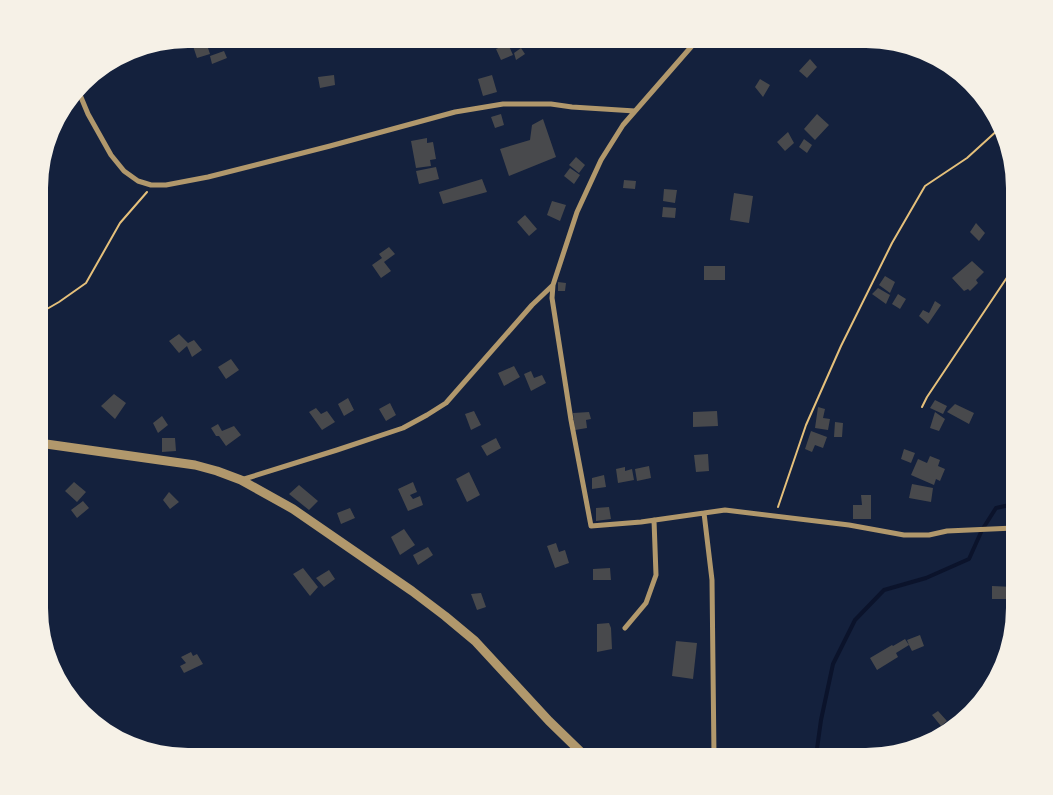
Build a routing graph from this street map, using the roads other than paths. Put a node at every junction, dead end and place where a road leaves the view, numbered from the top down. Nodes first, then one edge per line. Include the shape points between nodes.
1 (690, 48) edge
2 (81, 97) edge
3 (635, 110) junction
4 (553, 285) junction
5 (48, 444) edge
6 (241, 480) junction
7 (704, 513) junction
8 (654, 520) junction
9 (1005, 529) edge
10 (625, 628) dead end
11 (577, 748) edge
12 (714, 748) edge

1 - 3 street
2 - 3 street via 111,155 124,171 151,185 208,177 454,112 503,104
3 - 4 street via 601,160 577,212
4 - 6 street via 446,403 427,415 403,428
4 - 8 street via 552,298 571,420 592,526
5 - 6 street via 195,465
6 - 11 street via 293,509 445,616 475,641
7 - 8 street
7 - 9 street via 724,510 849,524 904,535
7 - 12 street via 712,580
8 - 10 street via 656,575 646,603

